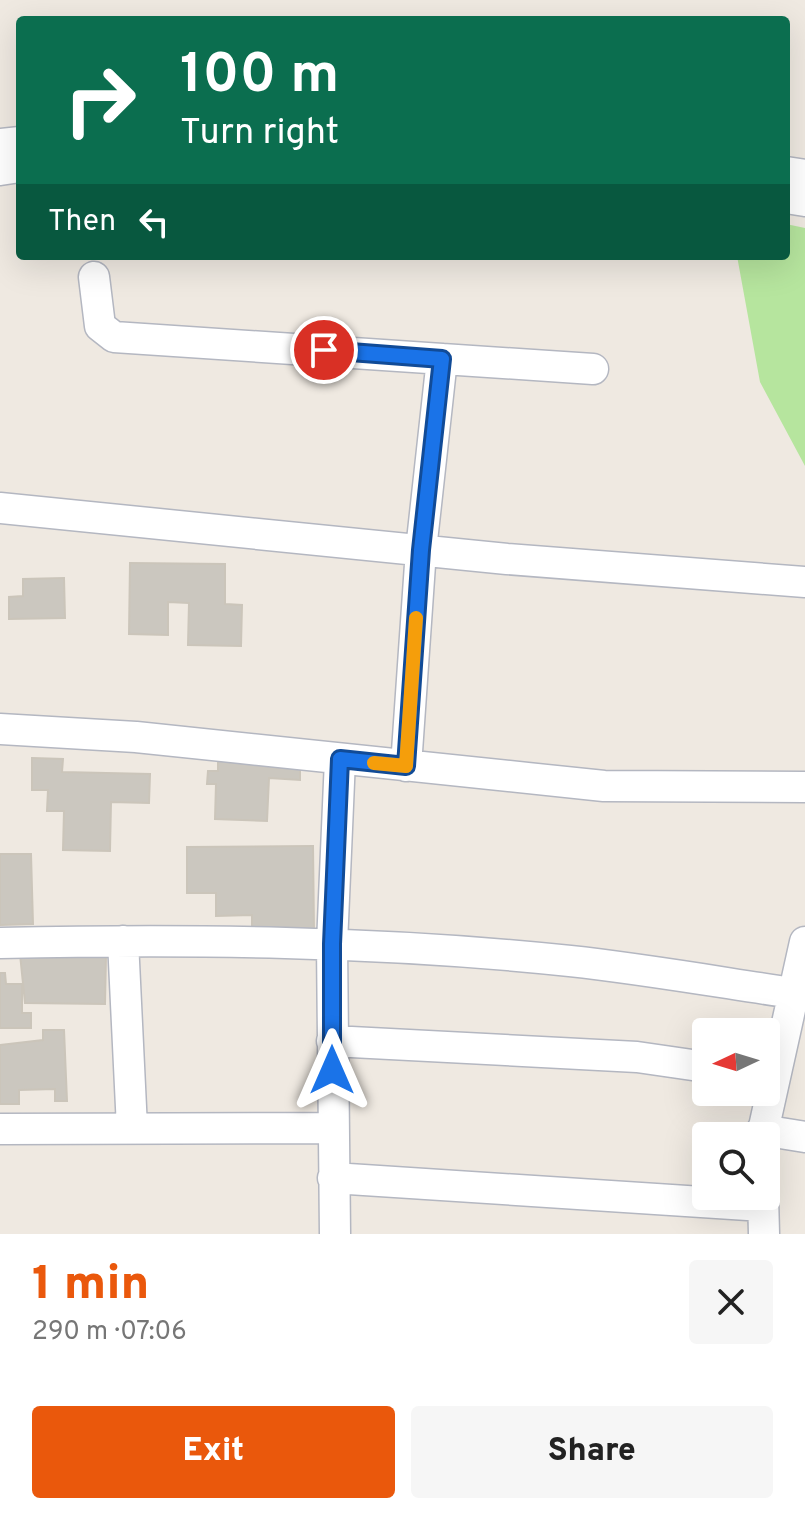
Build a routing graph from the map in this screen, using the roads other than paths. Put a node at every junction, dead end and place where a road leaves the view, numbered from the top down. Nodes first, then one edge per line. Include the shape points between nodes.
1 (94, 277) dead end
2 (442, 359) junction
3 (593, 369) dead end
4 (0, 508) edge
5 (421, 550) junction
6 (805, 582) edge
7 (0, 729) edge
8 (340, 759) junction
9 (406, 766) junction
10 (805, 787) edge
11 (123, 941) junction
12 (805, 942) edge
13 (0, 943) edge
14 (332, 944) junction
15 (794, 1011) edge
16 (332, 1041) junction
17 (780, 1049) edge
18 (692, 1065) edge
19 (132, 1128) junction
20 (332, 1128) junction
21 (0, 1129) edge
22 (780, 1135) edge
23 (805, 1137) edge
24 (333, 1178) junction
25 (763, 1212) edge
26 (335, 1234) edge

1 - 2 street via 100,326 114,337
2 - 3 street
2 - 5 street
4 - 5 street
5 - 6 street
5 - 9 street
7 - 8 street
8 - 9 street
8 - 14 street
9 - 10 street via 604,786
11 - 13 street
11 - 14 street
11 - 19 street
12 - 15 street
14 - 15 street via 571,961
14 - 16 street
15 - 17 street
16 - 18 street via 637,1057
16 - 20 street
19 - 20 street
19 - 21 street
20 - 24 street
22 - 23 street
24 - 25 street
24 - 26 street

